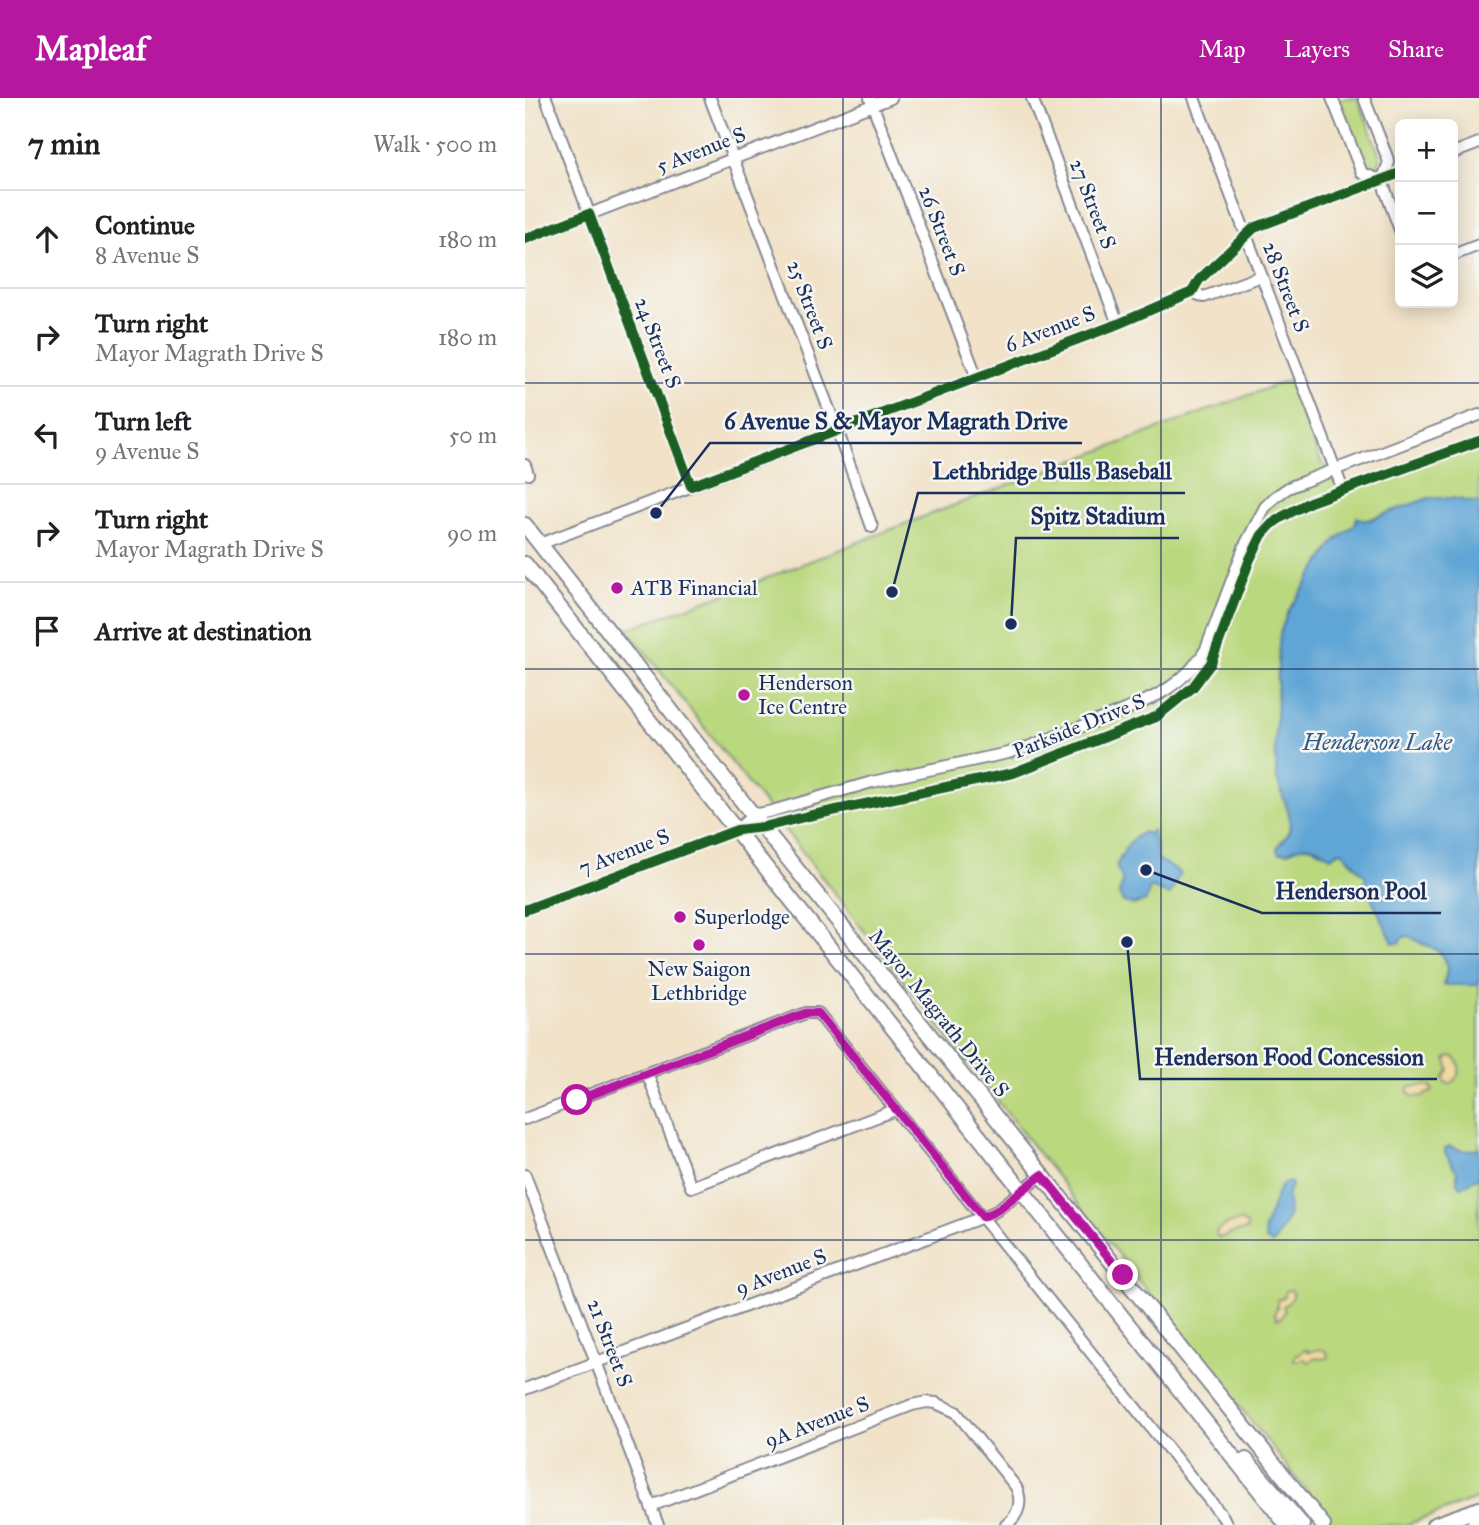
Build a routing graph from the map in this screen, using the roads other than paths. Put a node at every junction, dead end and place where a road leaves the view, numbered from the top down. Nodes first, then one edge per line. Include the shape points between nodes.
1 (546, 98) edge
2 (711, 98) edge
3 (891, 98) edge
4 (1032, 98) edge
5 (1194, 98) edge
6 (1332, 98) edge
7 (1364, 98) edge
8 (872, 102) edge
9 (1479, 143) edge
10 (1458, 151) edge
11 (733, 159) junction
12 (1395, 175) edge
13 (1382, 181) junction
14 (589, 214) junction
15 (1395, 216) edge
16 (1246, 235) junction
17 (525, 239) edge
18 (1479, 245) edge
19 (1458, 253) edge
20 (1261, 275) junction
21 (1192, 292) junction
22 (1118, 324) junction
23 (977, 378) junction
24 (1479, 415) edge
25 (837, 430) junction
26 (1479, 440) edge
27 (1335, 470) junction
28 (691, 486) junction
29 (1343, 490) junction
30 (525, 525) edge
31 (872, 527) dead end
32 (540, 544) junction
33 (525, 550) edge
34 (525, 564) edge
35 (753, 815) junction
36 (764, 827) junction
37 (737, 830) junction
38 (525, 910) edge
39 (647, 1073) junction
40 (895, 1110) junction
41 (525, 1119) edge
42 (525, 1175) edge
43 (1042, 1175) junction
44 (1020, 1191) junction
45 (983, 1217) junction
46 (597, 1362) junction
47 (525, 1390) edge
48 (1202, 1419) junction
49 (651, 1506) junction
50 (1479, 1509) edge
51 (658, 1525) edge
52 (1006, 1525) edge
53 (1227, 1525) edge
54 (1287, 1525) edge
55 (1302, 1525) edge
56 (1323, 1525) edge
57 (1434, 1525) edge

1 - 14 street, 24 Street S
2 - 11 street, 25 Street S
3 - 8 street, 5 Avenue S
4 - 22 street, 27 Street S
5 - 16 street, 28 Street S
6 - 13 street via 1362,173
7 - 13 street via 1389,162
8 - 11 street, 5 Avenue S
8 - 23 street, 26 Street S
9 - 10 street
11 - 14 street, 5 Avenue S
11 - 25 street, 25 Street S
12 - 13 street, 6 Avenue S
13 - 15 street
13 - 16 street, 6 Avenue S via 1254,228
14 - 17 street, 5 Avenue S
14 - 28 street, 24 Street S
16 - 20 street, 28 Street S
16 - 21 street, 6 Avenue S
18 - 19 street
20 - 21 street, 6 Avenue S via 1204,297
20 - 27 street, 28 Street S
21 - 22 street, 6 Avenue S
22 - 23 street, 6 Avenue S
23 - 25 street, 6 Avenue S
24 - 27 street, Parkside Drive S
25 - 28 street, 6 Avenue S
25 - 31 street, 25 Street S
26 - 29 street, Parkside Drive S
27 - 29 street, 28 Street S
27 - 35 street, Parkside Drive S via 1288,488 1265,507 1245,545 1206,649 1184,678 1159,696 1008,753 872,782
28 - 32 street, 6 Avenue S
29 - 36 street, Parkside Drive S via 1292,510 1262,536 1212,663 1193,687 1156,717 1013,773
30 - 32 main road, Mayor Magrath Drive S
32 - 33 main road, 6 Avenue S
32 - 35 main road, Mayor Magrath Drive S
34 - 37 main road
35 - 36 main road, Mayor Magrath Drive S
35 - 37 street, Parkside Drive S
36 - 37 street, Parkside Drive S
36 - 43 main road, Mayor Magrath Drive S
37 - 38 street, 7 Avenue S
37 - 44 main road
39 - 40 street via 806,1013 818,1013
39 - 40 street via 691,1187
39 - 41 street
40 - 45 street
42 - 46 street, 21 Street S
43 - 44 street, 9 Avenue S
43 - 56 main road, Mayor Magrath Drive S
44 - 45 street, 9 Avenue S
44 - 48 main road
45 - 46 street, 9 Avenue S
45 - 53 street
46 - 47 street, 9 Avenue S
46 - 49 street, 21 Street S
48 - 54 main road
48 - 55 main road via 1231,1442
49 - 51 street, 21 Street S
49 - 52 street, 9A Avenue S via 921,1403 936,1403 956,1412 1014,1484 1019,1509
50 - 57 main road

